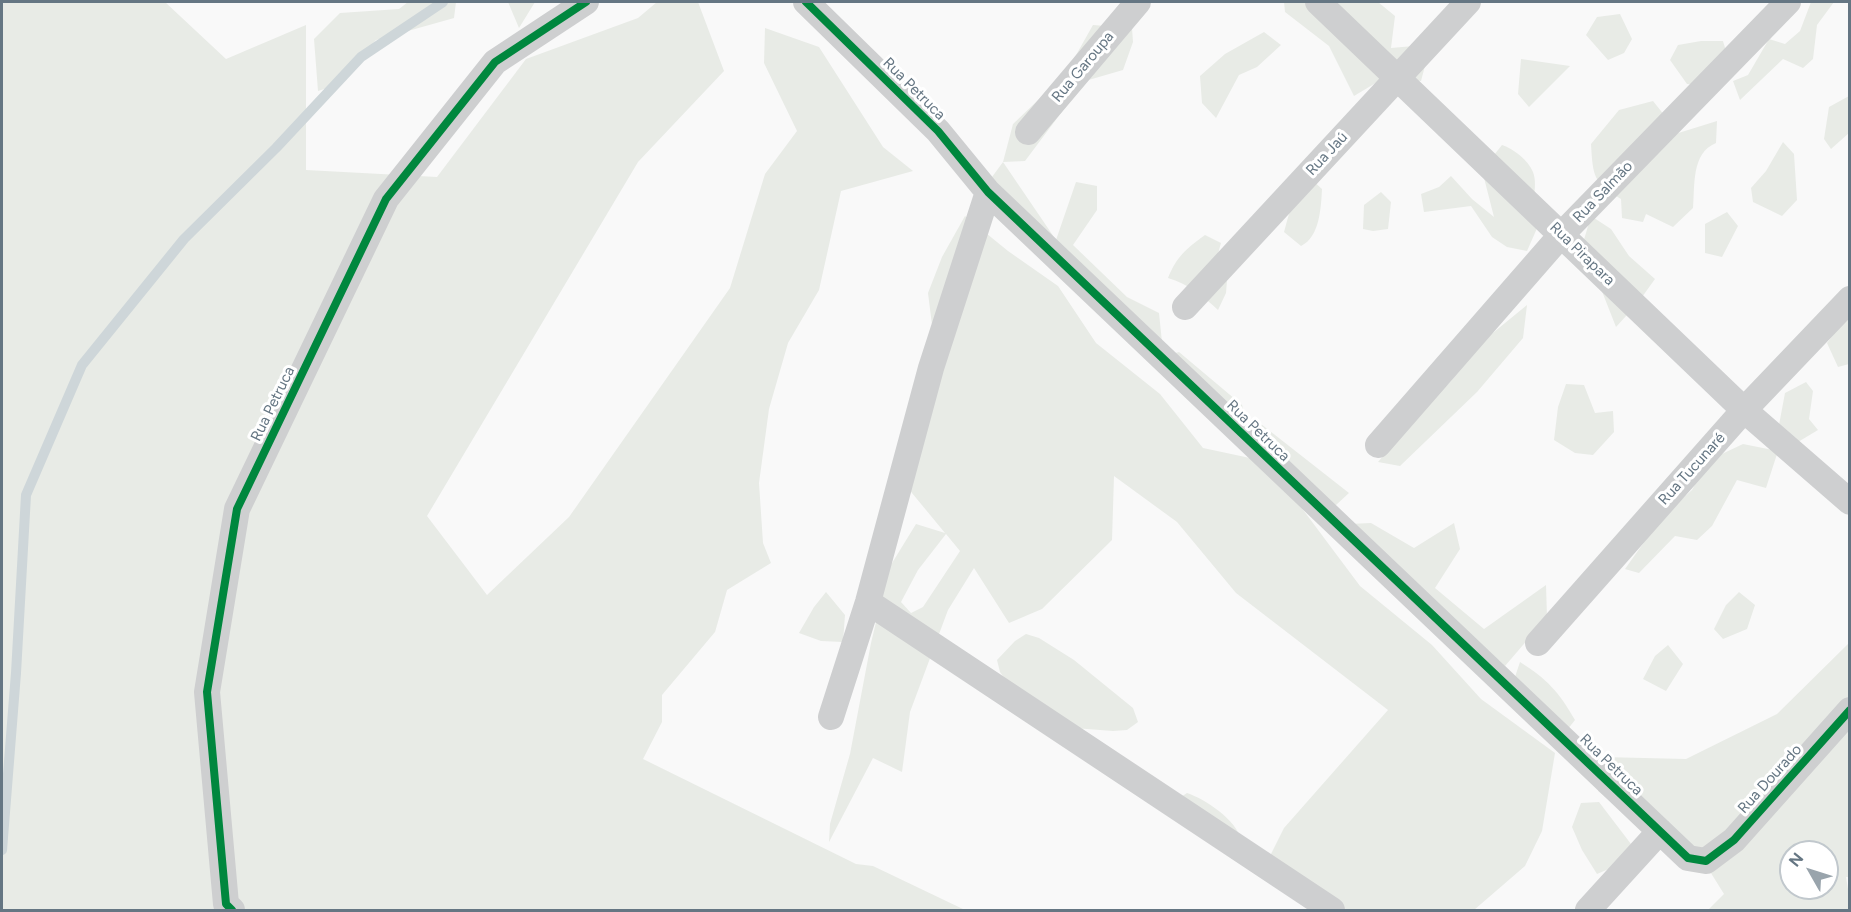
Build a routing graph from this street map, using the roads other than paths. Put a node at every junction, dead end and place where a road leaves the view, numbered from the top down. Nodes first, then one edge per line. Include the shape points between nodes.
1 (586, 2) edge
2 (806, 2) edge
3 (1138, 2) edge
4 (1318, 2) edge
5 (1468, 2) edge
6 (1788, 2) edge
7 (1397, 78) junction
8 (1028, 132) dead end
9 (988, 192) junction
10 (1562, 234) junction
11 (1850, 299) edge
12 (1185, 307) dead end
13 (1743, 410) junction
14 (1378, 445) dead end
15 (1850, 502) edge
16 (868, 602) junction
17 (1538, 643) dead end
18 (1850, 710) edge
19 (831, 717) dead end
20 (1660, 831) junction
21 (1706, 861) joint
22 (232, 910) edge
23 (1332, 910) edge
24 (1588, 910) edge

1 - 22 street, Rua Petruca via 495,62 386,200 237,509 207,692 226,904
2 - 9 street, Rua Petruca via 938,132
3 - 8 street, Rua Garoupa
4 - 7 street, Rua Pirapara
5 - 7 street, Rua Jaú
6 - 10 street, Rua Salmão
7 - 10 street, Rua Pirapara
7 - 12 street, Rua Jaú
9 - 16 street via 931,368
9 - 20 street, Rua Petruca
10 - 13 street, Rua Pirapara
10 - 14 street, Rua Salmão
11 - 13 street, Rua Tucunaré
13 - 15 street, Rua Pirapara
13 - 17 street, Rua Tucunaré
16 - 19 street
16 - 23 street
18 - 21 street, Rua Dourado via 1734,840
20 - 21 street, Rua Petruca via 1688,858
20 - 24 street

